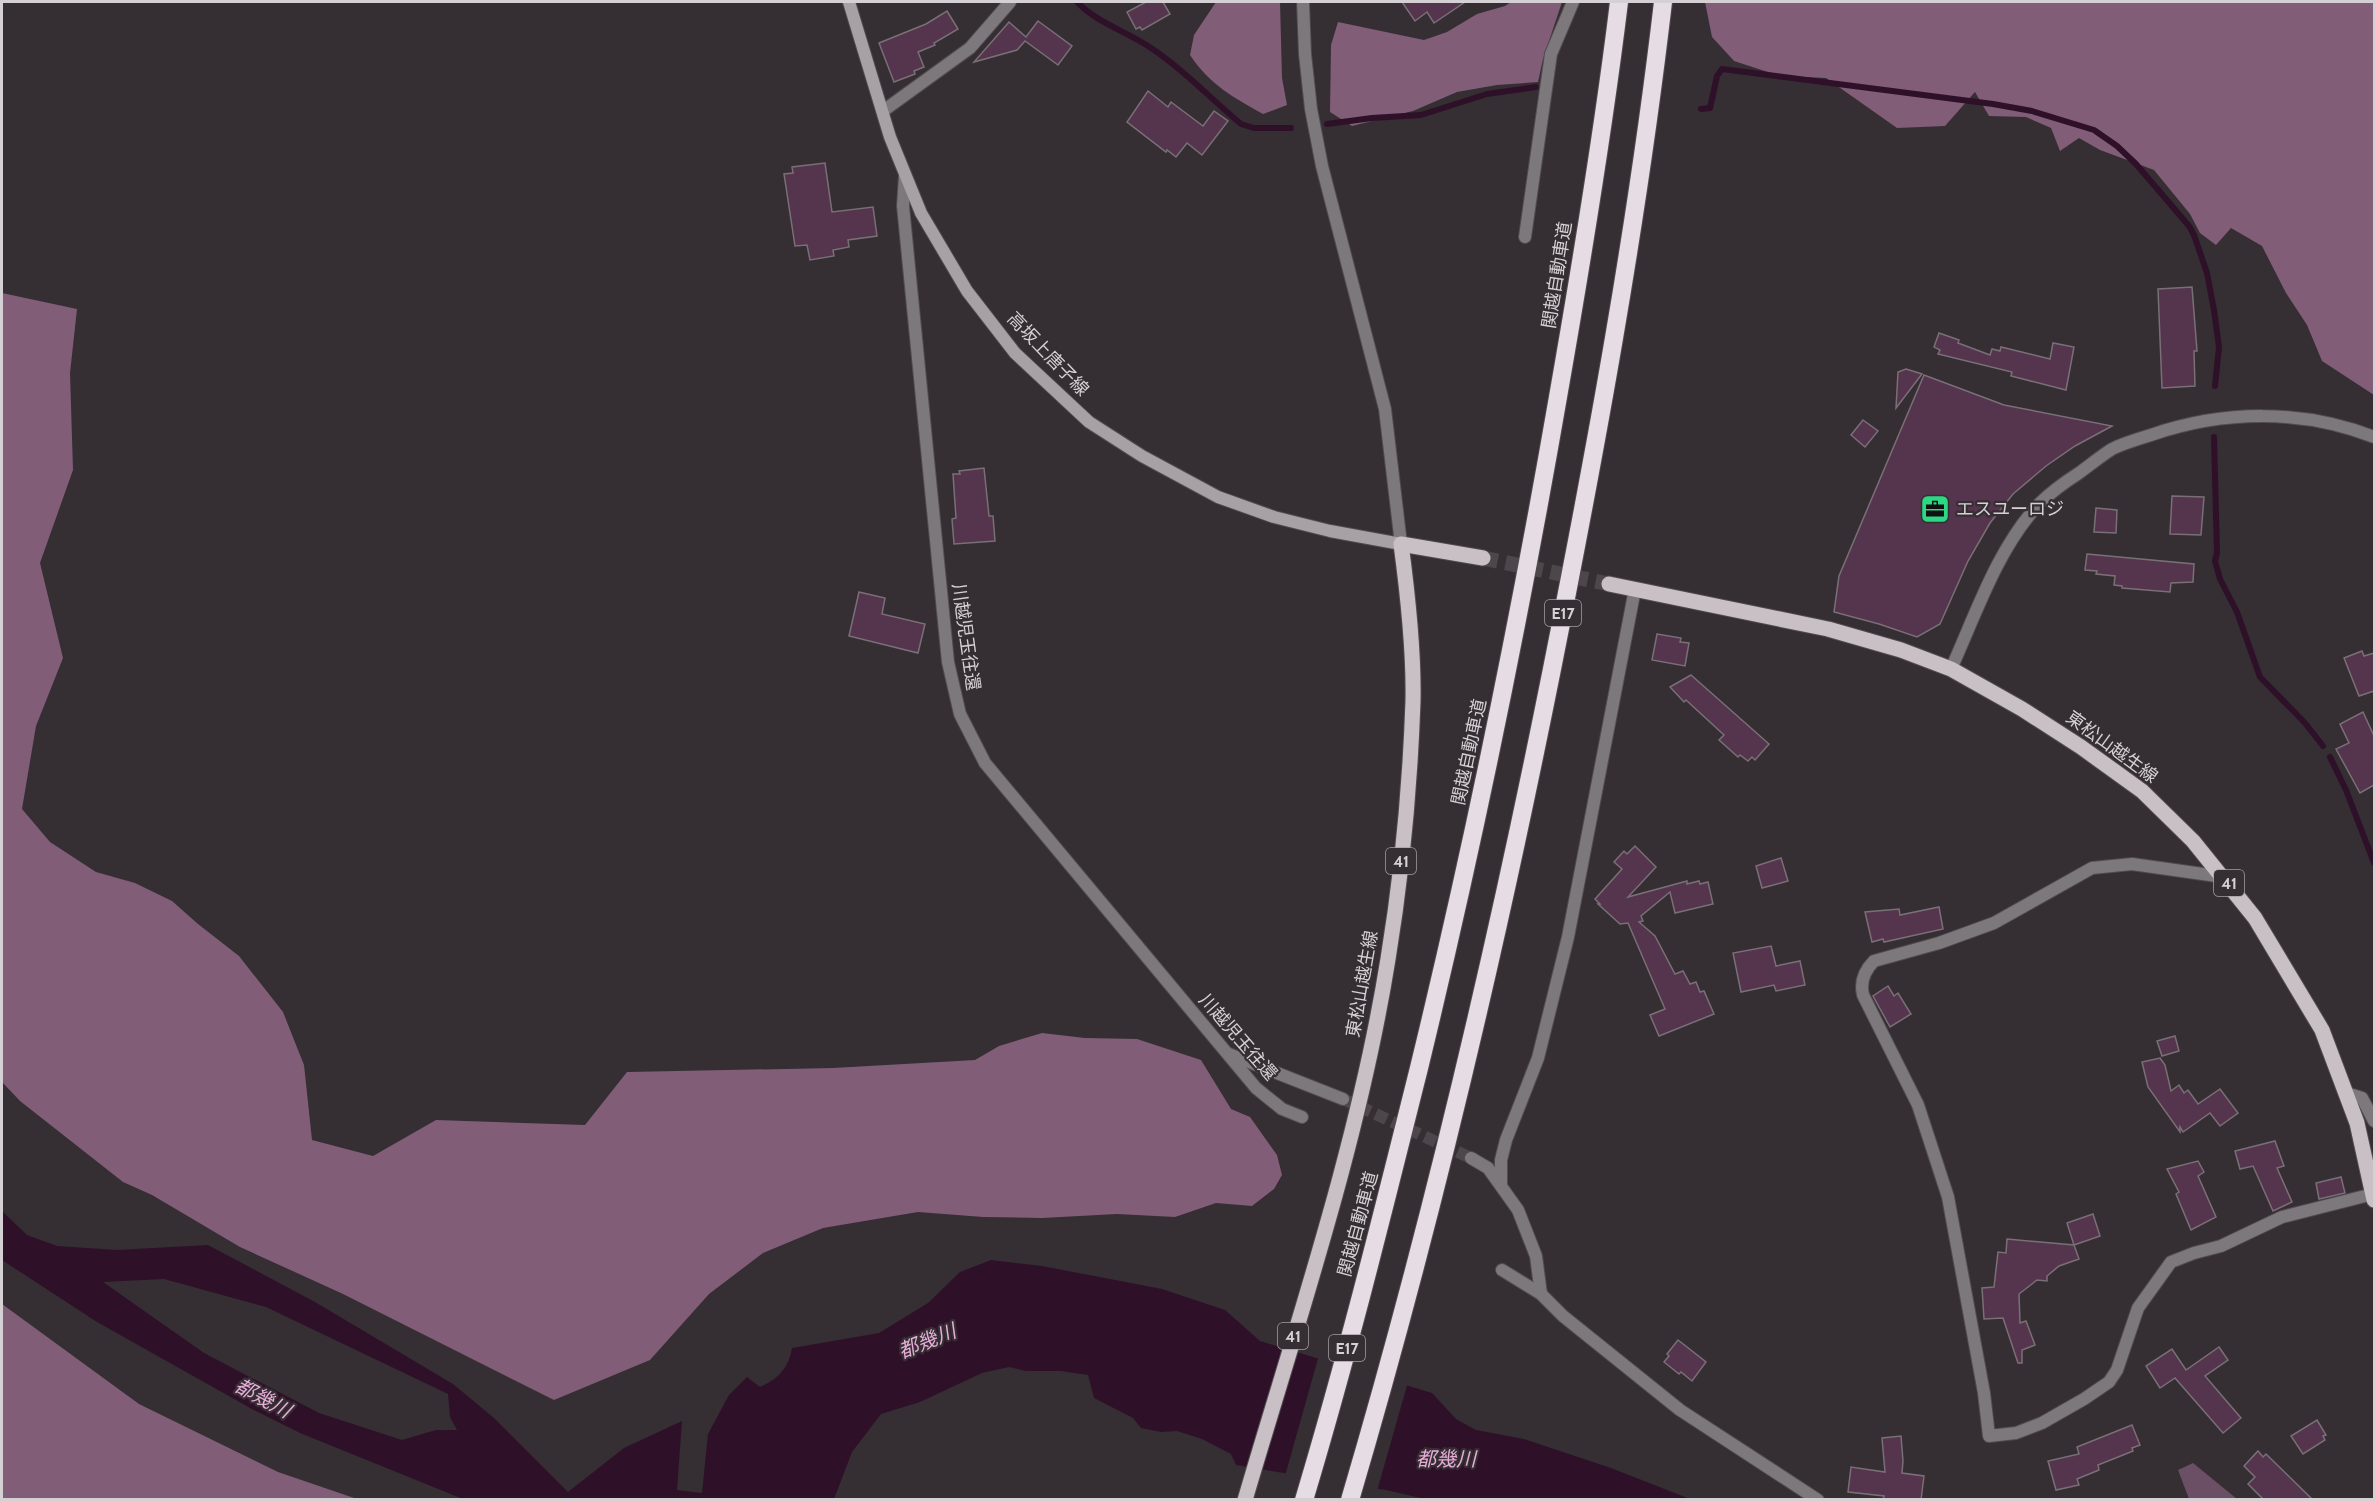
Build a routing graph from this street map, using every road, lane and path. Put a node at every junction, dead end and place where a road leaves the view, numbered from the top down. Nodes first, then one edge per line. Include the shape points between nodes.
1 (849, 2) edge
2 (1010, 2) edge
3 (1303, 2) edge
4 (1573, 2) edge
5 (1619, 2) edge
6 (1663, 2) edge
7 (883, 111) junction
8 (905, 176) junction
9 (1525, 237) dead end
10 (2374, 437) edge
11 (1401, 544) junction
12 (1484, 558) tunnel mouth
13 (1609, 584) tunnel mouth
14 (1635, 589) junction
15 (1951, 669) junction
16 (2224, 877) junction
17 (1228, 1054) junction
18 (2346, 1093) junction
19 (1342, 1099) tunnel mouth
20 (1302, 1118) dead end
21 (2374, 1121) edge
22 (1471, 1158) tunnel mouth
23 (1501, 1183) junction
24 (2374, 1197) edge
25 (1502, 1270) dead end
26 (1540, 1294) junction
27 (1245, 1500) edge
28 (1304, 1500) edge
29 (1350, 1500) edge
30 (1818, 1500) edge

1 - 7 main road, 高坂上唐子線
2 - 7 street via 970,48
3 - 11 street via 1311,109 1385,409
4 - 9 street via 1551,54
5 - 28 highway, 関越自動車道 / E17 via 1573,312 1532,551 1483,794 1387,1197
6 - 29 highway, E17 via 1617,322 1526,798 1481,1007
7 - 8 main road, 高坂上唐子線
8 - 11 main road, 高坂上唐子線 via 921,213 967,291 1015,353 1089,422 1218,497 1274,517
8 - 17 street, 川越児玉往還 via 903,207 948,662 960,714 985,762
10 - 15 street via 2314,420 2224,417 2199,420 2112,449 2040,504 2019,530 2003,555
11 - 12 main road
11 - 27 main road, 東松山越生線 / 41 via 1413,699 1404,838 1386,971 1341,1172
13 - 14 main road, 東松山越生線 / 41
14 - 15 main road, 東松山越生線 / 41 via 1828,629
14 - 23 street via 1568,937 1538,1058 1506,1140
15 - 16 main road, 東松山越生線 / 41 via 2031,715 2142,791
16 - 18 main road, 東松山越生線 / 41 via 2255,918 2322,1030
16 - 24 street via 2132,864 2092,868 1994,923 1939,944 1874,961 1866,969 1861,986 1863,995 1918,1105 1948,1197 1989,1436 2016,1433 2042,1423 2109,1382 2138,1308 2170,1262 2221,1246 2282,1217
17 - 19 street
17 - 20 street, 川越児玉往還 via 1256,1088 1282,1109
18 - 21 street via 2362,1098
18 - 24 main road, 東松山越生線 / 41
22 - 23 street via 1488,1168
23 - 26 street via 1518,1210 1536,1256
25 - 26 street
26 - 30 street via 1680,1410

